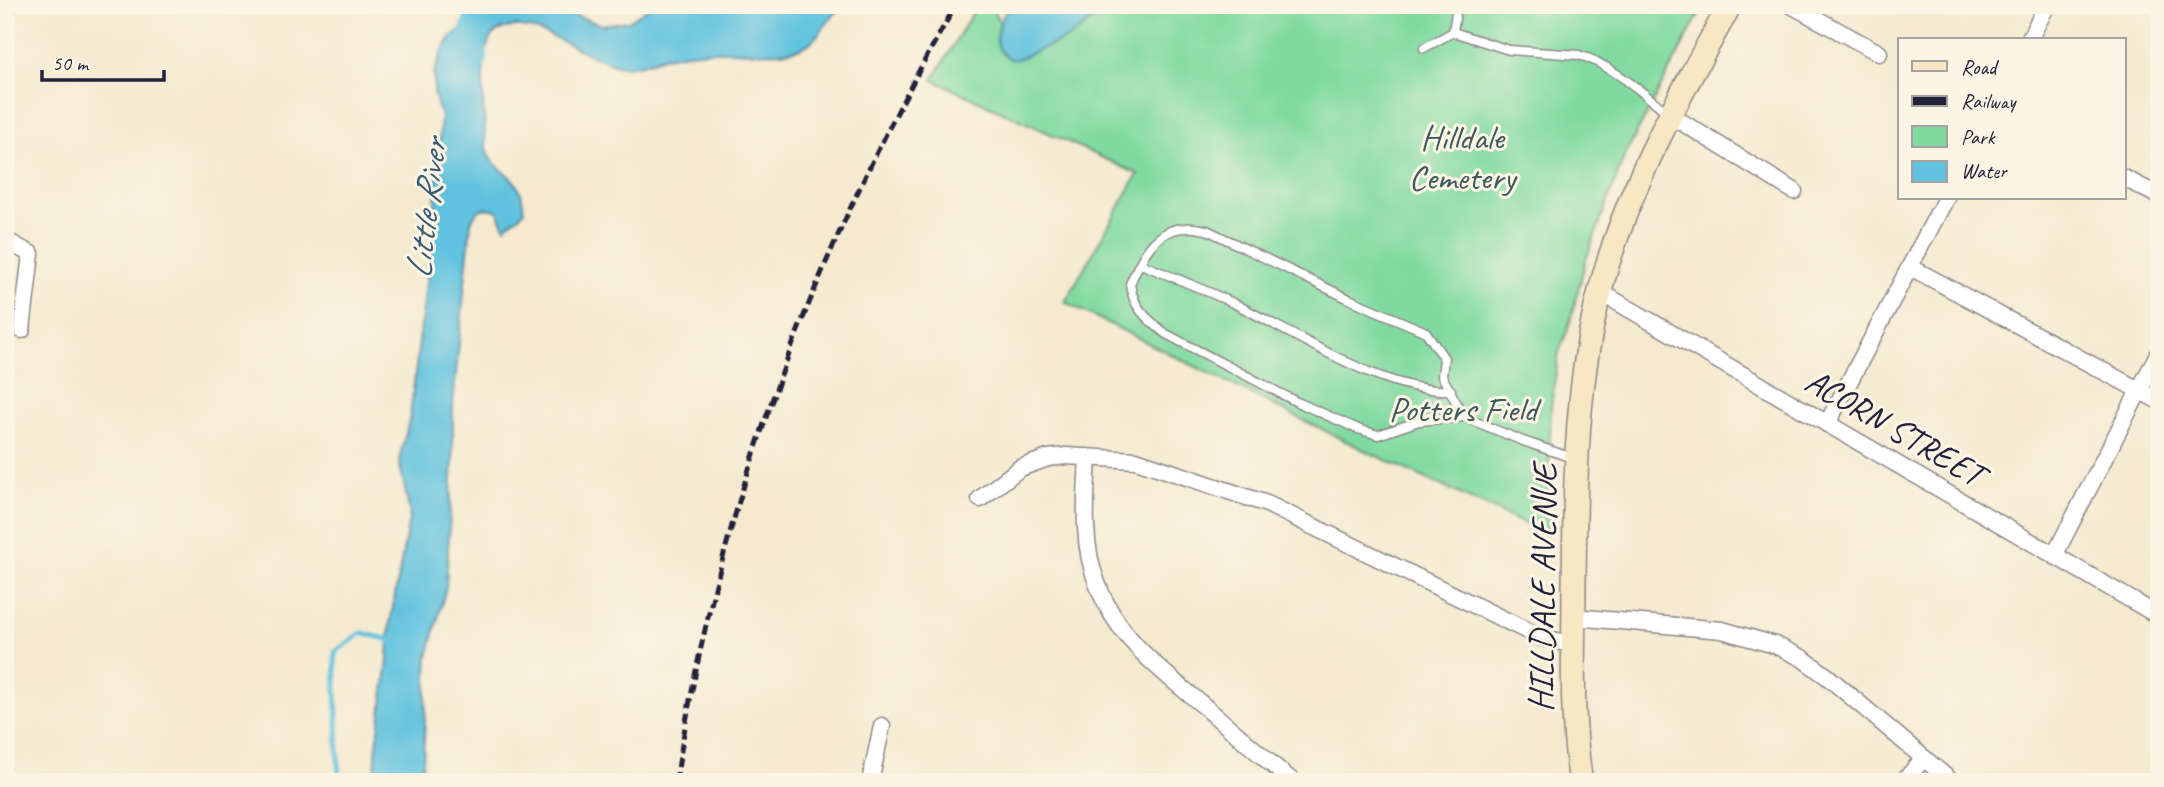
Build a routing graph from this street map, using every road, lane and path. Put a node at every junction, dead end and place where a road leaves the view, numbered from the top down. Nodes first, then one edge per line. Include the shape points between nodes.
1 (1457, 5) edge
2 (1730, 5) edge
3 (1791, 5) edge
4 (2047, 5) edge
5 (1454, 32) junction
6 (2030, 38) edge
7 (1424, 48) dead end
8 (1879, 53) dead end
9 (1670, 115) junction
10 (2126, 179) edge
11 (1794, 191) dead end
12 (2159, 196) edge
13 (1945, 200) edge
14 (5, 240) edge
15 (1141, 264) junction
16 (1910, 267) junction
17 (1600, 292) junction
18 (22, 330) dead end
19 (2159, 352) edge
20 (1451, 390) junction
21 (2139, 391) junction
22 (2159, 401) edge
23 (1464, 417) junction
24 (1827, 424) junction
25 (1088, 457) junction
26 (1578, 460) junction
27 (980, 499) dead end
28 (2054, 556) junction
29 (2159, 616) edge
30 (1574, 617) junction
31 (1574, 645) junction
32 (881, 726) dead end
33 (1924, 758) junction
34 (870, 782) edge
35 (1293, 782) edge
36 (1581, 782) edge
37 (1902, 782) edge
38 (1952, 782) edge

1 - 5 lane
2 - 9 main road, HILLDALE AVENUE
3 - 8 street
4 - 6 street
5 - 7 lane
5 - 9 lane via 1509,50 1590,58
9 - 11 street
9 - 17 main road, HILLDALE AVENUE via 1636,185
10 - 12 street
13 - 16 street
14 - 18 street via 31,254
15 - 20 lane via 1225,299 1384,378 1427,391
15 - 20 lane via 1150,245 1165,233 1183,228 1207,230 1426,332 1444,358 1442,376
15 - 23 lane via 1130,284 1136,306 1148,320 1166,334 1297,402 1378,435 1419,421
16 - 21 street
16 - 24 street
17 - 24 street, ACORN STREET
17 - 26 main road, HILLDALE AVENUE via 1586,362
19 - 21 street
20 - 23 lane
21 - 22 street
21 - 28 street
23 - 26 lane
24 - 28 street, ACORN STREET
25 - 27 street via 1034,462
25 - 31 street via 1136,460 1267,504 1541,637
25 - 35 street via 1085,525 1090,558 1096,583 1119,627 1164,673
26 - 30 main road, HILLDALE AVENUE
28 - 29 street, ACORN STREET
30 - 31 main road, HILLDALE AVENUE
30 - 33 street via 1722,630 1775,645 1828,677
31 - 36 main road, HILLDALE AVENUE via 1575,735
32 - 34 street
33 - 37 street
33 - 38 street

